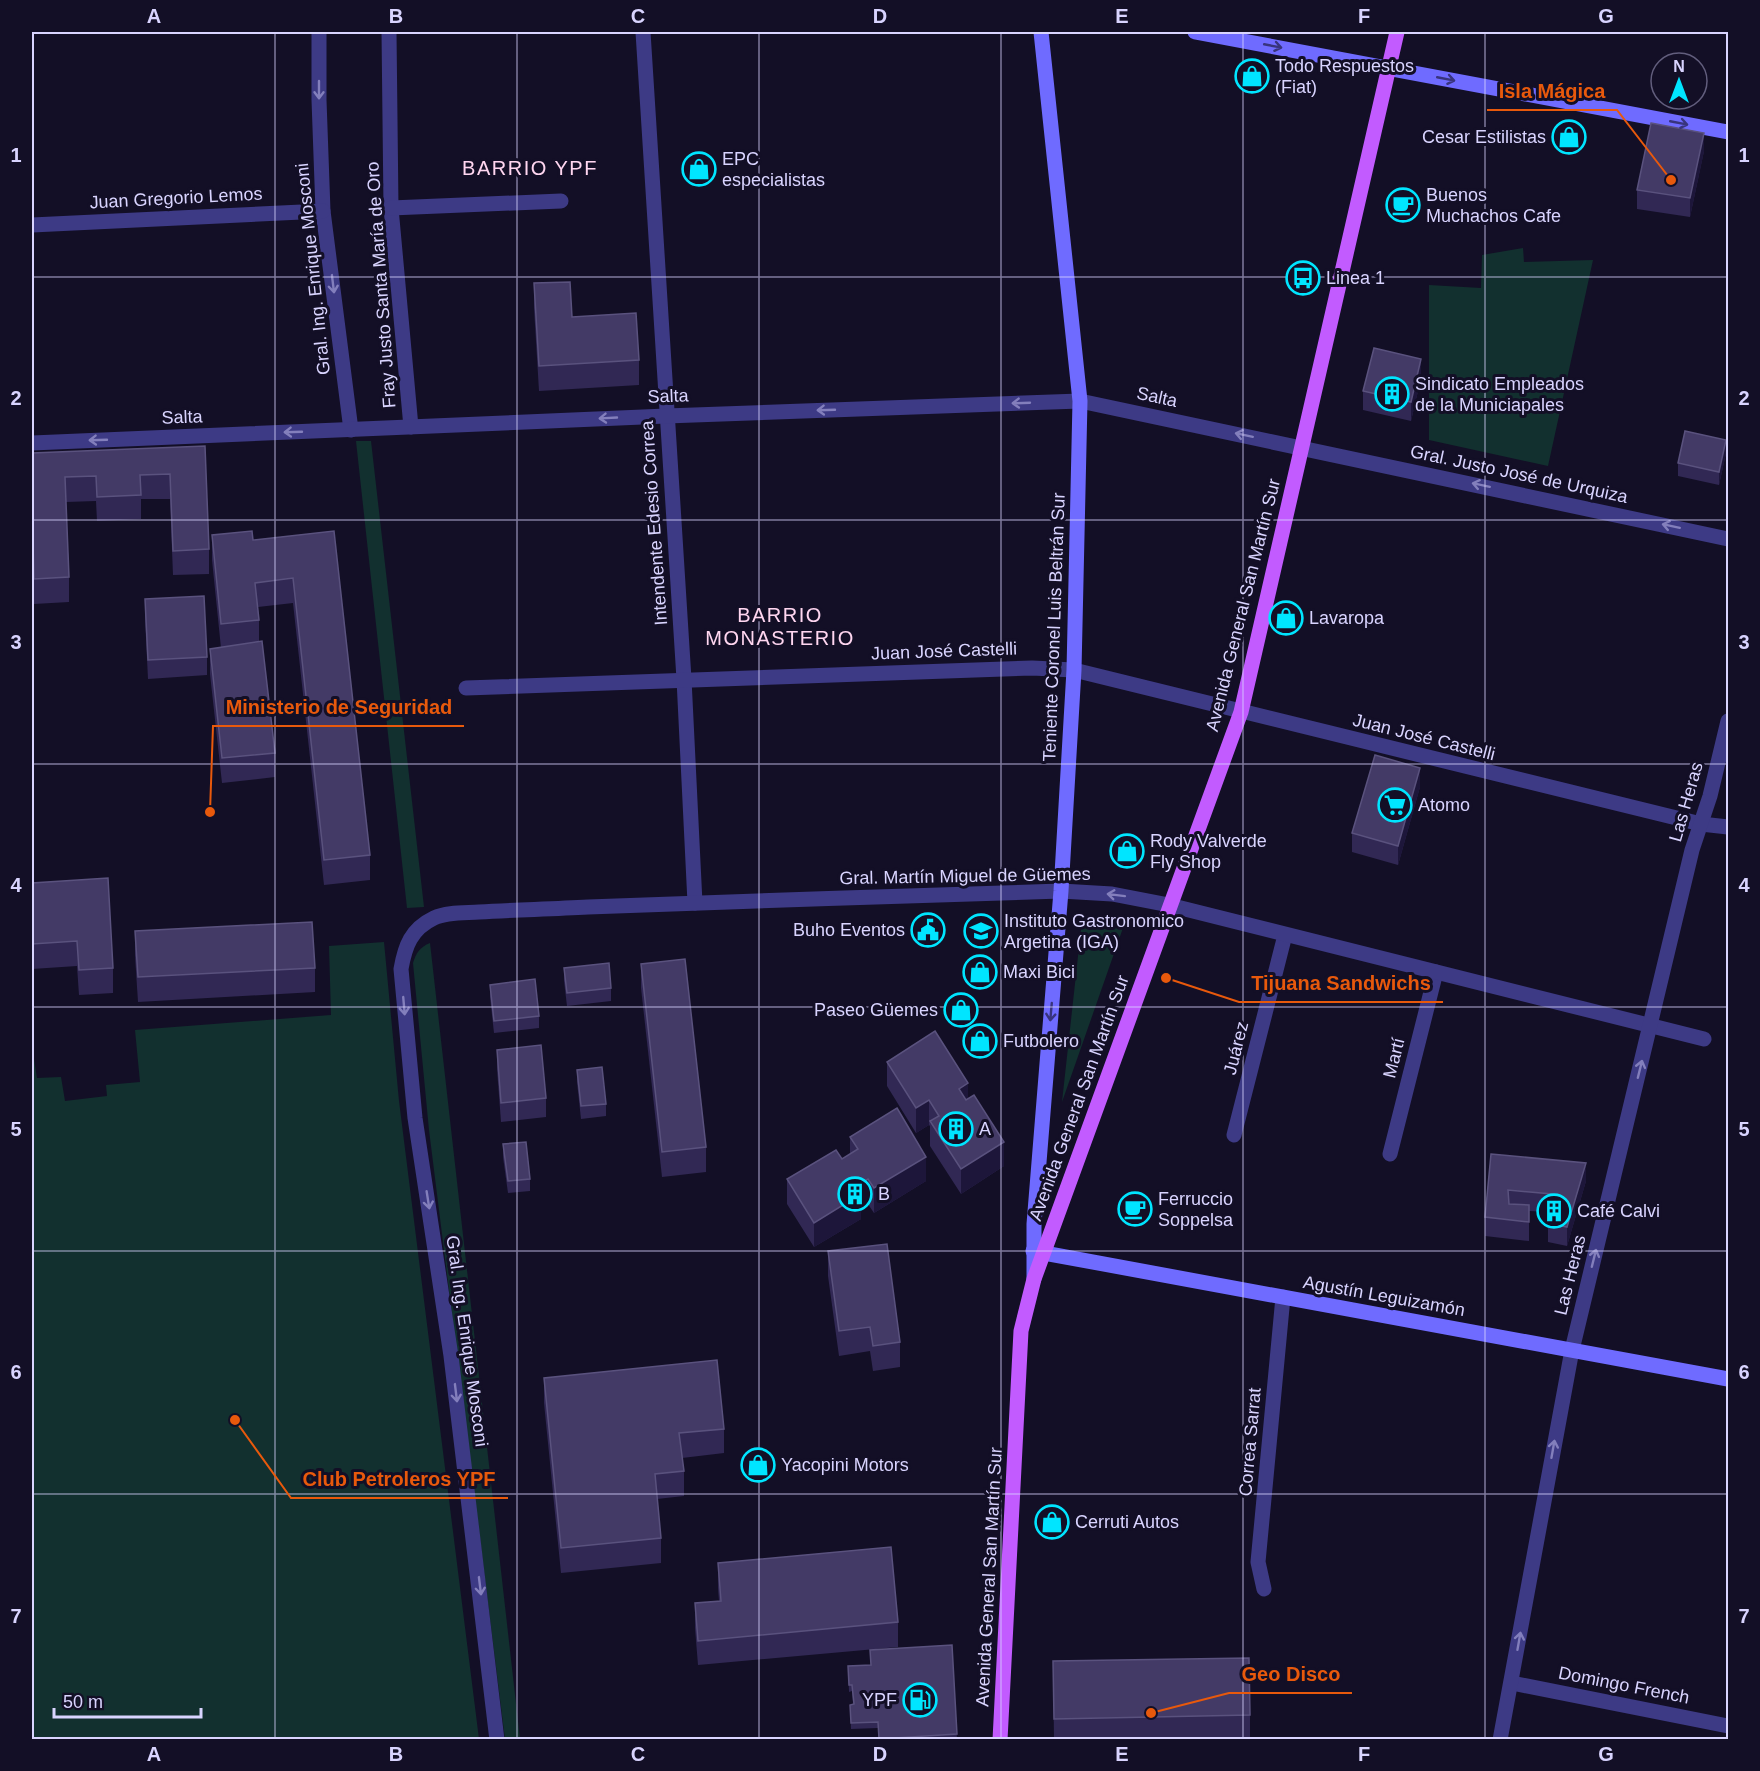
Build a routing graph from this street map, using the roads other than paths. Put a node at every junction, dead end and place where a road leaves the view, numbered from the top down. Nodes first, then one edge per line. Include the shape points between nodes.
1 (319, 32) edge
2 (389, 32) edge
3 (643, 32) edge
4 (1041, 32) edge
5 (1195, 32) edge
6 (1397, 32) edge
7 (1389, 68) junction
8 (1728, 132) edge
9 (561, 201) dead end
10 (392, 208) junction
11 (323, 211) junction
12 (32, 225) edge
13 (1080, 401) junction
14 (666, 416) junction
15 (411, 427) junction
16 (351, 430) junction
17 (32, 443) edge
18 (1301, 447) junction
19 (1728, 539) edge
20 (1074, 670) junction
21 (684, 679) junction
22 (466, 688) dead end
23 (1241, 712) junction
24 (1728, 721) edge
25 (1701, 824) junction
26 (1728, 826) edge
27 (1061, 891) junction
28 (694, 903) junction
29 (1169, 905) junction
30 (1285, 935) junction
31 (405, 948) joint
32 (1436, 972) junction
33 (1651, 1026) junction
34 (1704, 1039) dead end
35 (1234, 1135) dead end
36 (1390, 1154) dead end
37 (1039, 1252) junction
38 (1283, 1297) junction
39 (1572, 1350) junction
40 (1728, 1379) edge
41 (1264, 1589) dead end
42 (1512, 1683) junction
43 (1728, 1726) edge
44 (497, 1740) edge
45 (1000, 1740) edge
46 (1500, 1740) edge

1 -> 11 street, Gral. Ing. Enrique Mosconi
2 - 10 street, Fray Justo Santa María de Oro
3 - 14 street, Intendente Edesio Correa
4 - 13 street, Teniente Coronel Luis Beltrán Sur
5 -> 7 street
6 - 7 main road, Avenida General San Martín Sur
7 -> 8 street
7 - 18 main road, Avenida General San Martín Sur
9 - 10 street
10 - 15 street, Fray Justo Santa María de Oro
11 - 12 street, Juan Gregorio Lemos
11 -> 16 street, Gral. Ing. Enrique Mosconi
13 -> 14 street, Salta
18 -> 13 street, Salta
13 - 20 street, Teniente Coronel Luis Beltrán Sur
14 -> 15 street, Salta
14 - 21 street, Intendente Edesio Correa
15 - 16 street, Salta
16 -> 17 street, Salta
19 -> 18 street, Gral. Justo José de Urquiza
18 - 23 main road, Avenida General San Martín Sur
20 - 21 street, Juan José Castelli
20 - 23 street, Juan José Castelli
20 - 27 street, Teniente Coronel Luis Beltrán Sur
21 - 22 street, Juan José Castelli
21 - 28 street, Intendente Edesio Correa
23 - 25 street, Juan José Castelli
23 - 29 main road, Avenida General San Martín Sur
24 - 25 street, Las Heras
25 - 26 street, Juan José Castelli
25 - 33 street, Las Heras
27 - 28 street, Gral. Martín Miguel de Güemes
29 -> 27 street, Gral. Martín Miguel de Güemes via 1112,894
27 -> 37 street, Teniente Coronel Luis Beltrán Sur via 1034,1224
28 - 31 street, Gral. Martín Miguel de Güemes via 448,914 423,925 410,936
29 - 30 street, Gral. Martín Miguel de Güemes
29 - 37 main road, Avenida General San Martín Sur
30 - 32 street, Gral. Martín Miguel de Güemes
30 - 35 street, Juárez
31 -> 44 street, Gral. Ing. Enrique Mosconi via 401,969 415,1118 453,1367
32 - 33 street, Gral. Martín Miguel de Güemes
32 - 36 street, Martí
33 - 34 street, Gral. Martín Miguel de Güemes
39 -> 33 street, Las Heras
37 - 38 street, Agustín Leguizamón
37 - 45 main road, Avenida General San Martín Sur via 1021,1331
38 - 39 street, Agustín Leguizamón
38 - 41 street, Correa Sarrat via 1258,1562
39 - 40 street, Agustín Leguizamón
42 -> 39 street, Las Heras
42 - 43 street, Domingo French
42 - 46 street, Las Heras

